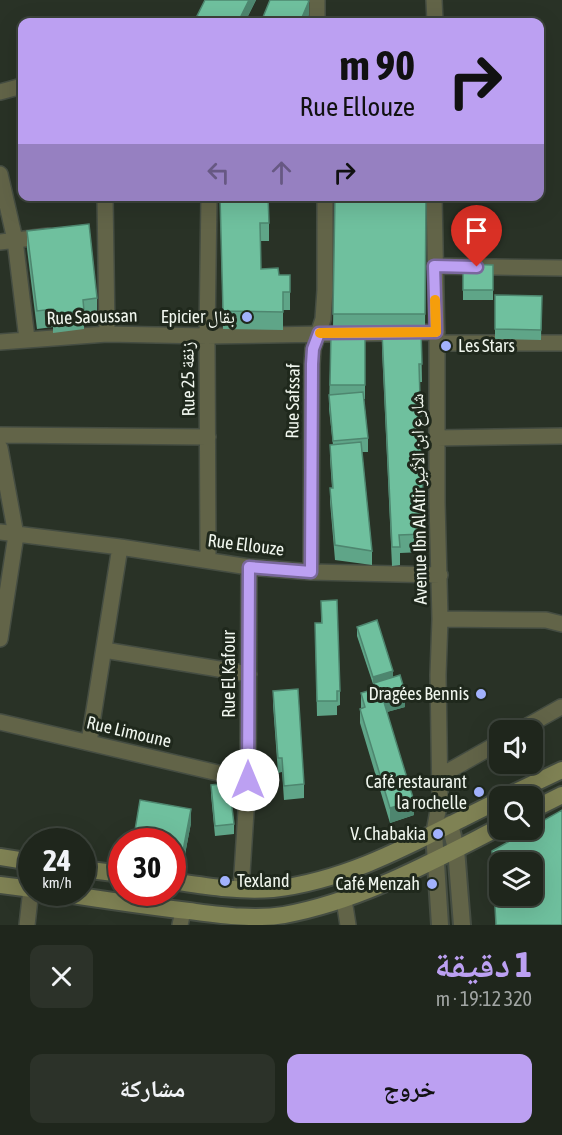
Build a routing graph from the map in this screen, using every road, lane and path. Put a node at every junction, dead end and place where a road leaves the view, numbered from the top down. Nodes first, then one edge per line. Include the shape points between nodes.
1 (317, 0) edge
2 (434, 0) edge
3 (317, 18) edge
4 (435, 18) edge
5 (18, 87) edge
6 (0, 92) edge
7 (0, 174) edge
8 (104, 201) edge
9 (209, 201) edge
10 (325, 201) edge
11 (434, 201) edge
12 (61, 234) edge
13 (7, 241) edge
14 (434, 266) junction
15 (562, 268) edge
16 (319, 333) junction
17 (107, 334) junction
18 (207, 336) junction
19 (437, 337) junction
20 (27, 339) junction
21 (0, 342) edge
22 (562, 343) edge
23 (0, 435) edge
24 (562, 436) edge
25 (208, 437) junction
26 (437, 438) junction
27 (0, 448) edge
28 (0, 532) edge
29 (16, 535) junction
30 (120, 547) junction
31 (208, 560) junction
32 (249, 567) junction
33 (311, 572) junction
34 (440, 575) junction
35 (440, 619) junction
36 (562, 624) edge
37 (0, 634) edge
38 (0, 639) edge
39 (104, 650) junction
40 (249, 674) junction
41 (561, 707) edge
42 (538, 720) edge
43 (0, 722) edge
44 (89, 742) junction
45 (489, 748) edge
46 (562, 770) edge
47 (440, 776) junction
48 (248, 780) junction
49 (528, 786) edge
50 (562, 795) edge
51 (440, 800) junction
52 (543, 804) edge
53 (489, 805) edge
54 (450, 824) junction
55 (434, 832) junction
56 (489, 832) edge
57 (456, 849) junction
58 (0, 857) edge
59 (18, 860) edge
60 (435, 860) junction
61 (186, 883) edge
62 (0, 885) edge
63 (18, 887) edge
64 (242, 889) junction
65 (344, 900) junction
66 (96, 901) edge
67 (29, 906) edge
68 (182, 918) edge
69 (27, 925) edge
70 (348, 925) edge
71 (440, 925) edge
72 (462, 925) edge

1 - 3 street
2 - 4 street
5 - 6 street
7 - 13 street
8 - 17 street via 101,227
9 - 18 street, Rue 25 زنقة
10 - 16 street, Rue Safssaf via 325,290
11 - 14 street, Avenue Ibn Al Atir شارع ابن الأثير
12 - 13 street
13 - 20 street
14 - 15 street
14 - 19 street, Avenue Ibn Al Atir شارع ابن الأثير
16 - 18 street, Rue Saoussan
16 - 19 street, Rue Saoussan
16 - 33 street, Rue Safssaf via 312,364
17 - 18 street, Rue Saoussan
17 - 20 street, Rue Saoussan
18 - 25 street, Rue 25 زنقة
19 - 22 street, Rue Saoussan
19 - 26 street, Avenue Ibn Al Atir شارع ابن الأثير
20 - 21 street, Rue Saoussan
23 - 25 street
24 - 26 street
25 - 31 street, Rue 25 زنقة
26 - 34 street, Avenue Ibn Al Atir شارع ابن الأثير
27 - 29 street
28 - 29 street, Rue Ellouze
29 - 30 street, Rue Ellouze
29 - 37 street
30 - 31 street, Rue Ellouze
30 - 39 street
31 - 32 street, Rue Ellouze
32 - 33 street, Rue Ellouze
32 - 40 street, Rue El Kafour
33 - 34 street, Rue Ellouze
34 - 35 street, Avenue Ibn Al Atir شارع ابن الأثير
35 - 36 street via 546,620
35 - 47 street, Avenue Ibn Al Atir شارع ابن الأثير
37 - 38 street
39 - 40 street
39 - 44 street
40 - 48 street, Rue El Kafour
41 - 42 street
43 - 44 street, Rue Limoune
44 - 48 street, Rue Limoune
45 - 47 street
46 - 49 main road
47 - 51 street, Avenue Ibn Al Atir شارع ابن الأثير
48 - 64 street, Rue El Kafour
50 - 52 main road
51 - 54 street, Avenue Ibn Al Atir شارع ابن الأثير
51 - 55 street, Avenue Ibn Al Atir شارع ابن الأثير
53 - 54 main road
54 - 55 main road
54 - 57 street, Avenue Ibn Al Atir شارع ابن الأثير
55 - 60 street, Avenue Ibn Al Atir شارع ابن الأثير
55 - 64 main road via 381,858 324,879 273,889
56 - 57 main road
57 - 60 main road
57 - 72 street, Avenue Ibn Al Atir شارع ابن الأثير
58 - 59 main road
60 - 65 main road
60 - 71 street, Avenue Ibn Al Atir شارع ابن الأثير
61 - 64 main road
62 - 63 main road
65 - 68 main road via 283,915
65 - 70 street
66 - 68 main road
67 - 69 street

